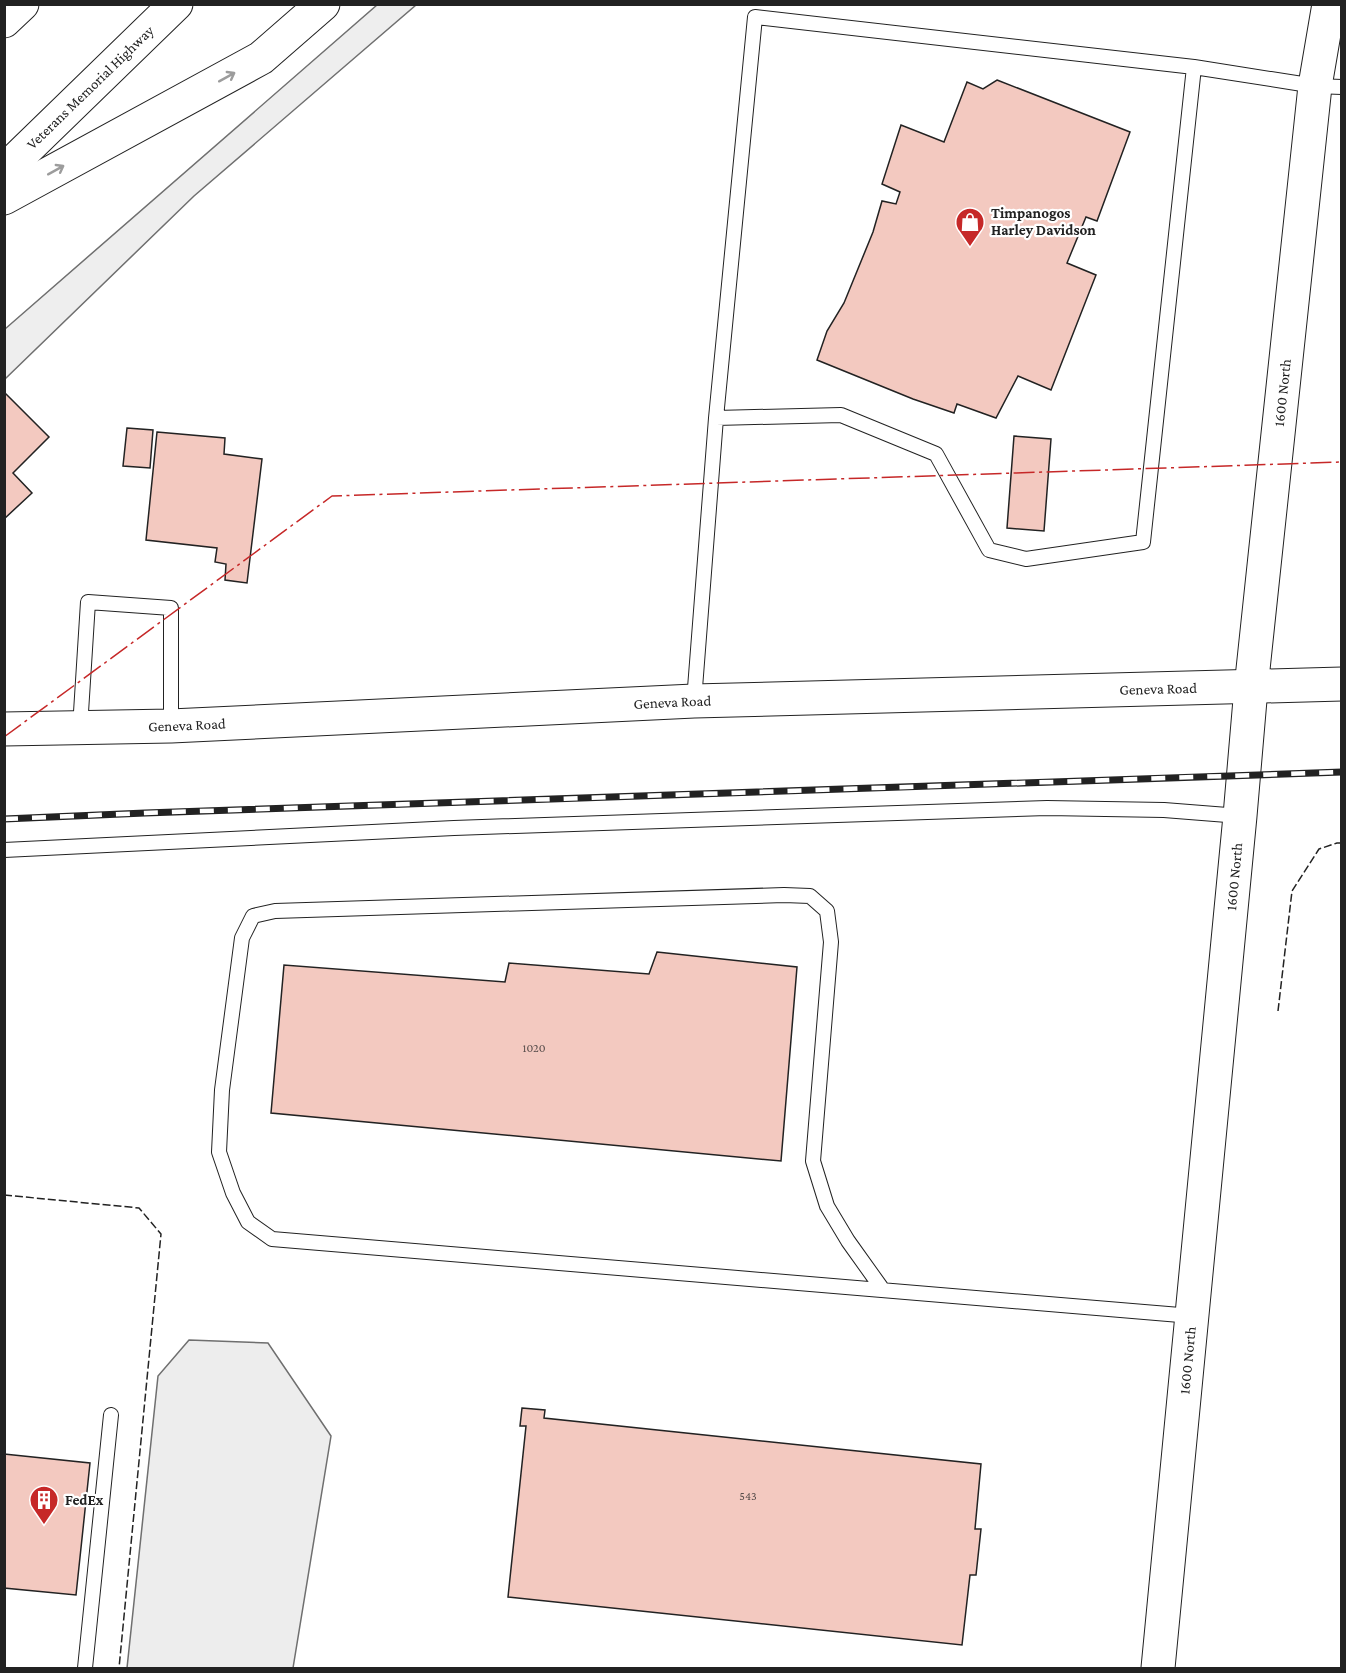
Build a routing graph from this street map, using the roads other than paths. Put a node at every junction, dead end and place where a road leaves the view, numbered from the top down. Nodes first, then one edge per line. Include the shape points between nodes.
1 (17, 4) edge
2 (22, 4) edge
3 (176, 4) edge
4 (323, 4) edge
5 (1310, 4) edge
6 (1329, 4) edge
7 (4, 21) edge
8 (1194, 67) junction
9 (1328, 87) edge
10 (4, 171) edge
11 (4, 198) edge
12 (716, 418) junction
13 (1341, 684) edge
14 (1251, 687) junction
15 (694, 701) junction
16 (171, 726) junction
17 (80, 728) junction
18 (4, 729) edge
19 (1240, 816) junction
20 (4, 850) edge
21 (883, 1290) junction
22 (1192, 1316) junction
23 (111, 1415) dead end
24 (85, 1668) edge
25 (1158, 1668) edge

1 - 7 main road
2 - 7 main road
3 - 10 main road, Veterans Memorial Highway
11 -> 4 main road via 261,58
5 - 9 main road, 1600 North
6 - 9 main road, 1600 North
8 - 9 lane
8 - 12 lane via 755,17
8 - 12 lane via 1143,542 1026,559 989,550 936,454 842,415
9 - 14 main road, 1600 North
12 - 15 lane
13 - 14 main road, Geneva Road
14 - 15 main road, Geneva Road
14 - 19 main road, 1600 North
15 - 16 main road, Geneva Road
16 - 17 main road, Geneva Road
16 - 17 lane via 171,608 88,602
17 - 18 main road, Geneva Road
19 - 20 lane via 1047,808 453,828
19 - 22 main road, 1600 North
21 - 21 lane via 272,1239 248,1222 219,1152 222,1090 242,938 253,916 275,911 810,896 827,910 831,942 813,1161 827,1206
21 - 22 lane
22 - 25 main road, 1600 North
23 - 24 lane

